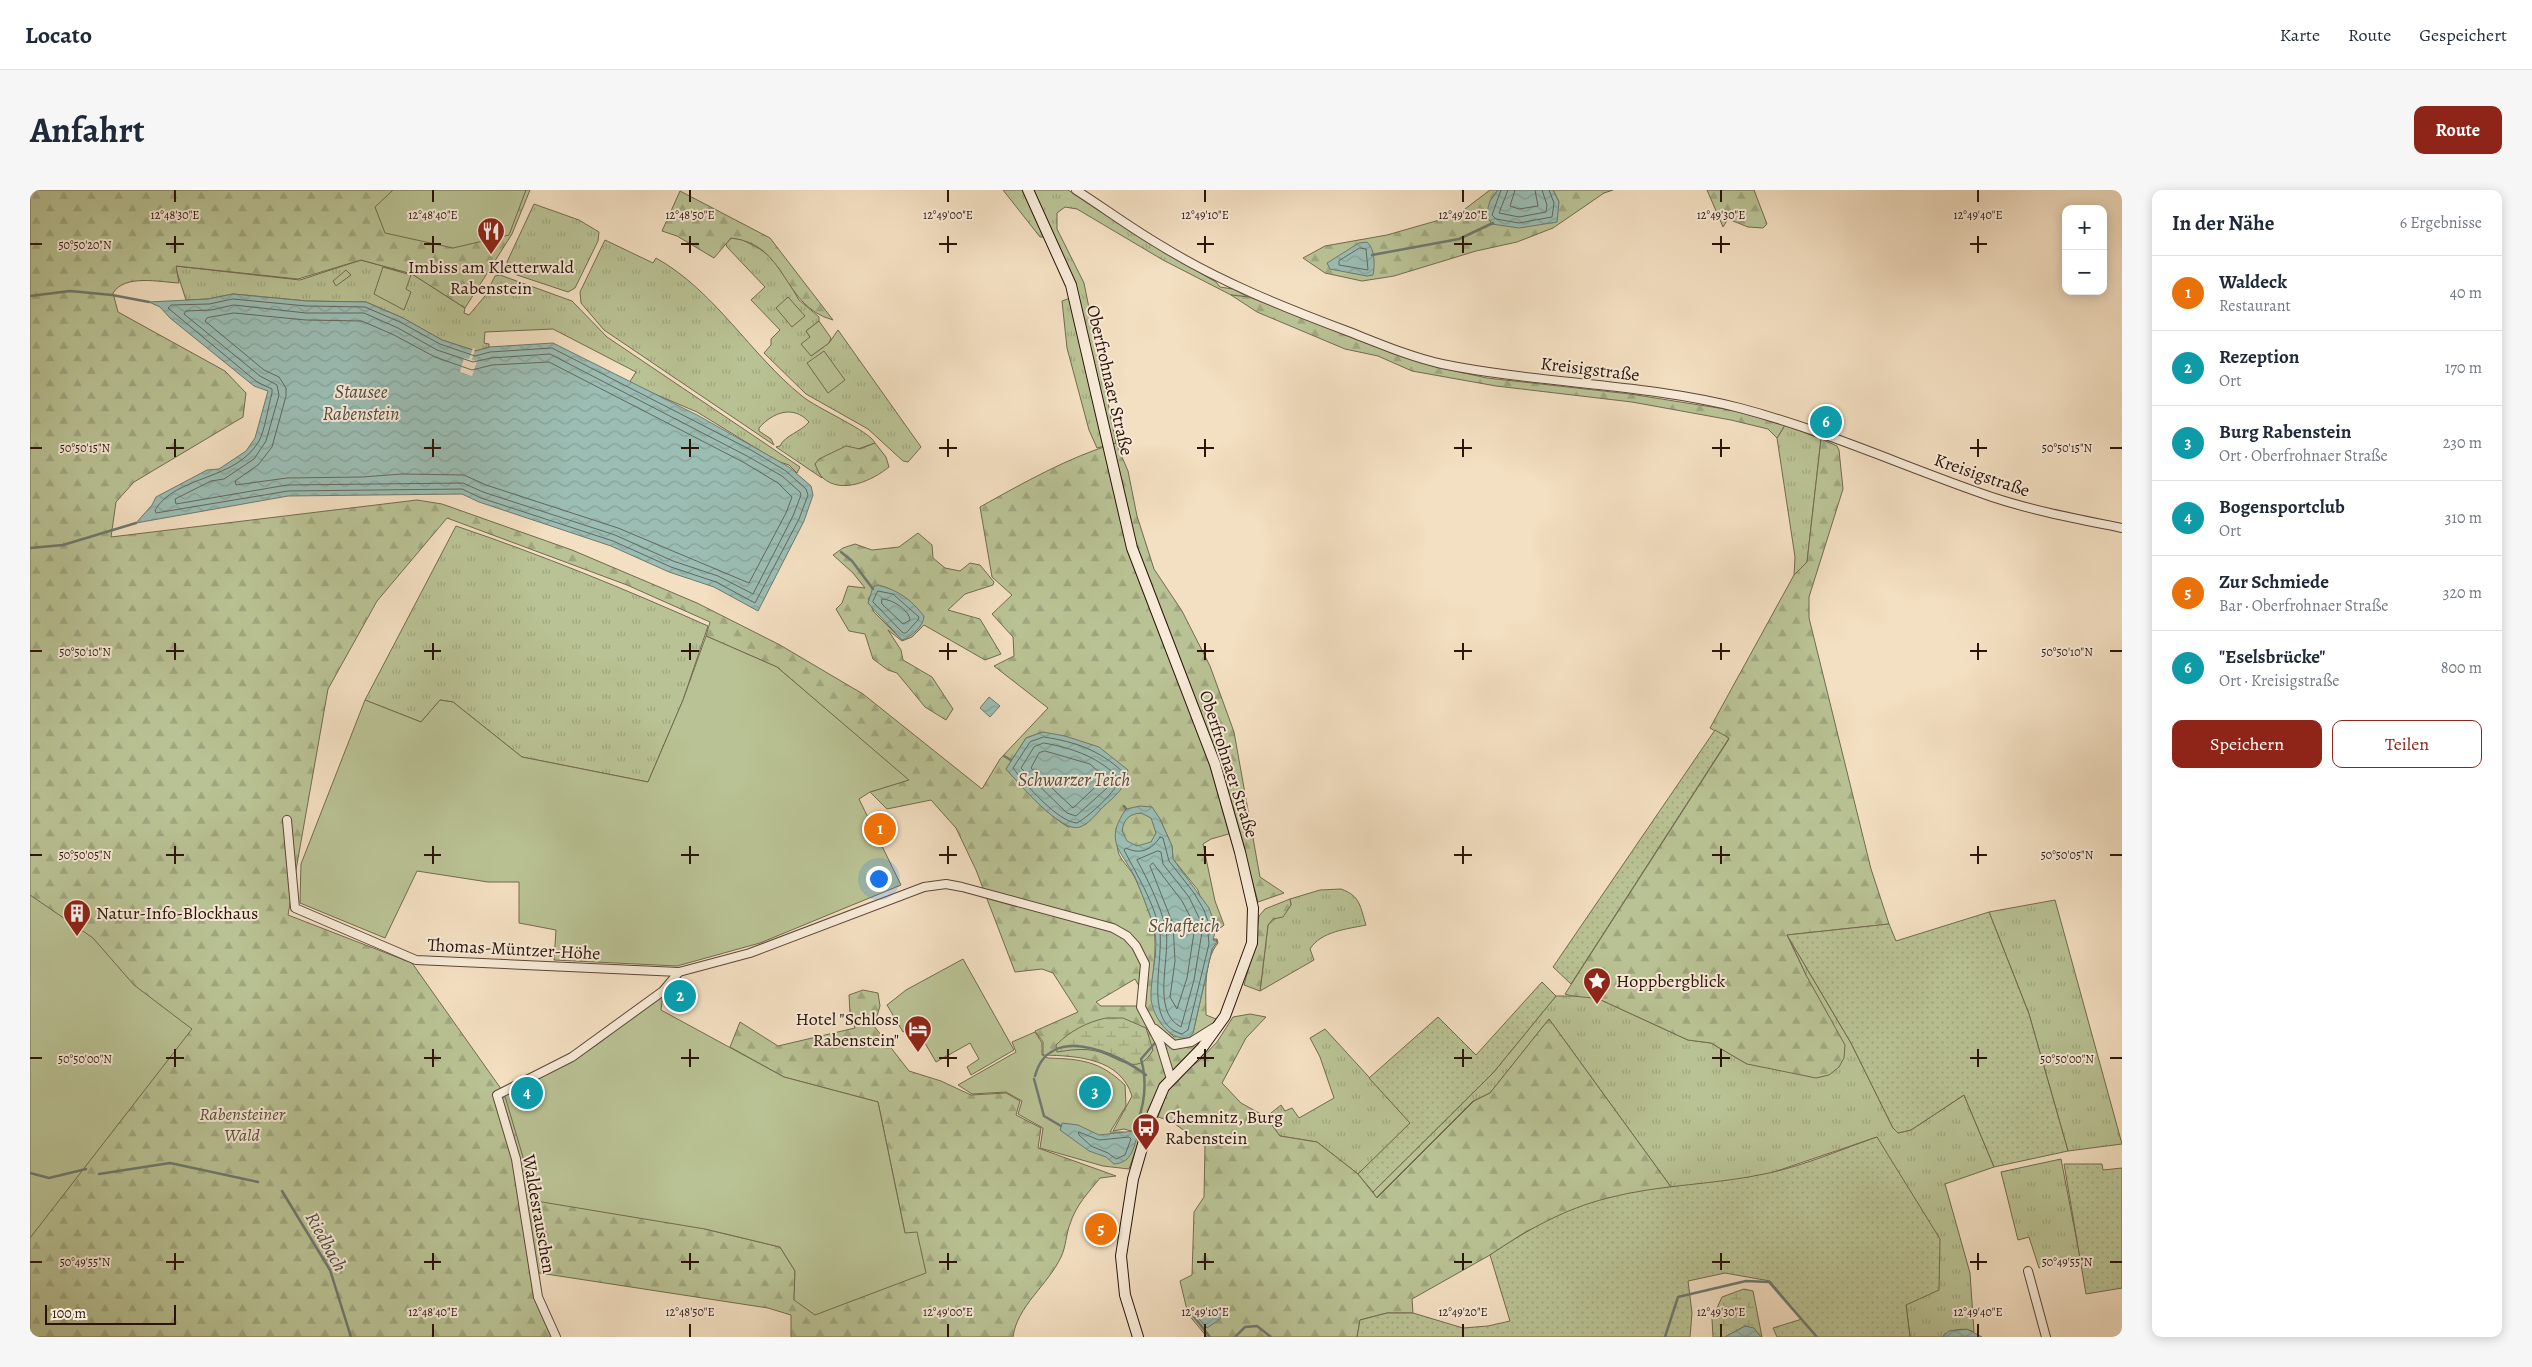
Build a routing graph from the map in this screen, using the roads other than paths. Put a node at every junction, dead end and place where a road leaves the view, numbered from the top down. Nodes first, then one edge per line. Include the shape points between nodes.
1 (1028, 190) edge
2 (1076, 190) edge
3 (2122, 528) edge
4 (287, 820) dead end
5 (679, 972) junction
6 (1220, 1024) junction
7 (1154, 1027) junction
8 (1171, 1079) junction
9 (2028, 1271) dead end
10 (556, 1337) edge
11 (1138, 1337) edge
12 (2046, 1337) edge

1 - 6 main road, Oberfrohnaer Straße via 1071,285 1132,548 1215,764 1253,908 1252,943
2 - 3 street, Kreisigstraße via 1160,246 1220,278 1268,300 1438,363 1733,406 1832,436 2019,506
4 - 5 street, Thomas-Müntzer-Höhe via 295,908 416,960
5 - 7 street, Thomas-Müntzer-Höhe via 750,953 924,887 946,884 1113,928 1127,936 1145,964 1141,1007
5 - 10 street, Waldesrauschen via 664,991 572,1057 497,1095 516,1159 538,1297
6 - 7 street via 1184,1045 1174,1045
6 - 8 main road, Oberfrohnaer Straße via 1202,1048
7 - 8 street, Thomas-Müntzer-Höhe
8 - 11 main road, Oberfrohnaer Straße via 1164,1087 1150,1120 1133,1178 1121,1256 1125,1295
9 - 12 street

